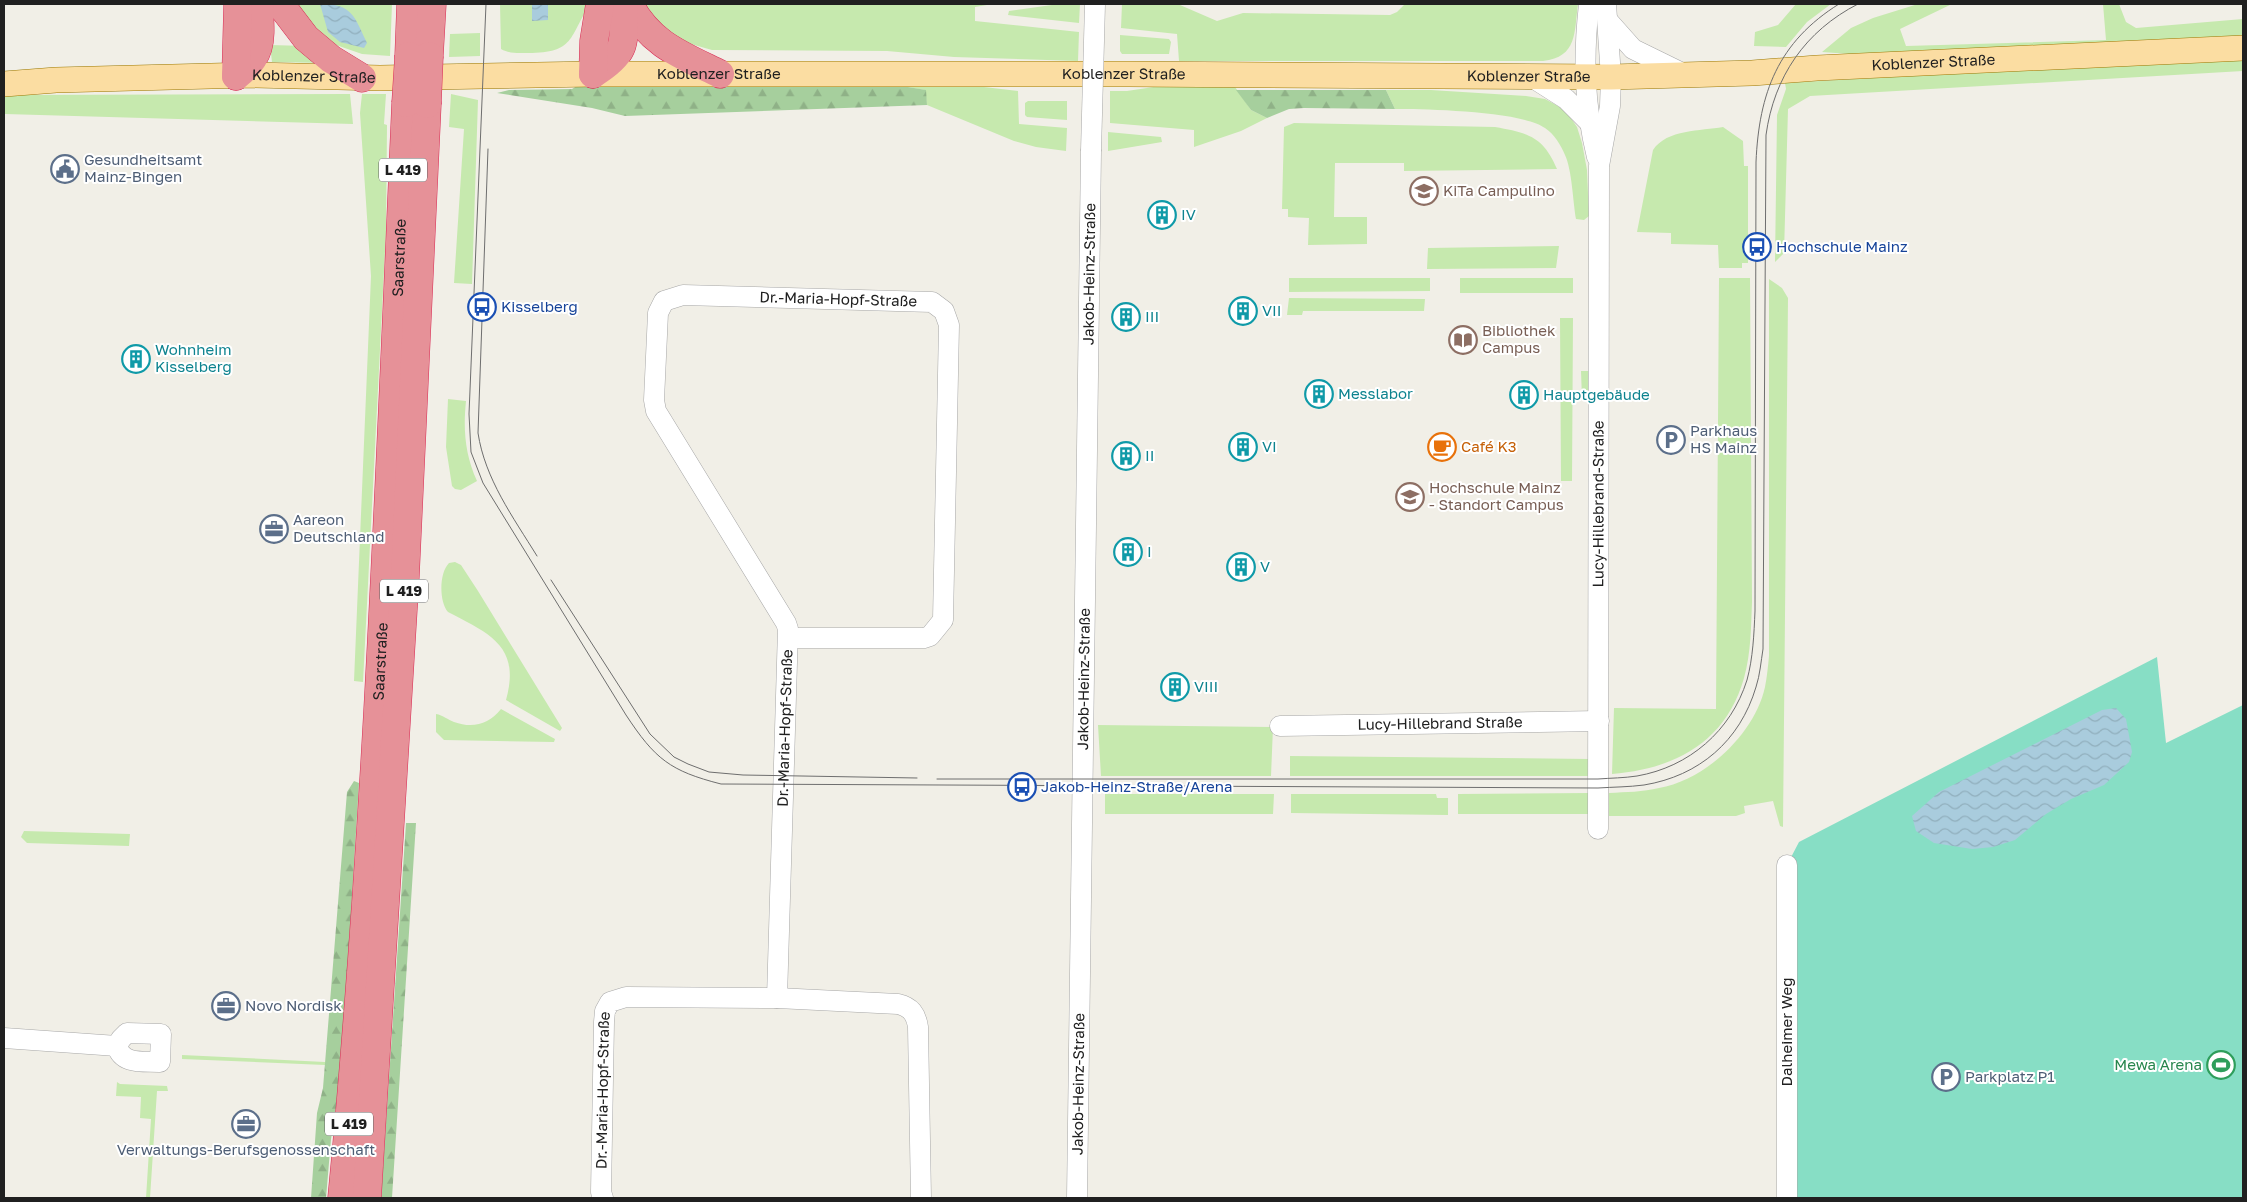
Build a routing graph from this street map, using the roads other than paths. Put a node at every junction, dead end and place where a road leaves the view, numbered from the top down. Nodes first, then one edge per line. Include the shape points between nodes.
1 (238, 4) edge
2 (259, 4) edge
3 (280, 4) edge
4 (411, 4) edge
5 (432, 4) edge
6 (600, 4) edge
7 (623, 4) edge
8 (629, 4) edge
9 (1095, 4) edge
10 (1589, 4) edge
11 (1608, 13) edge
12 (2243, 48) edge
13 (419, 56) junction
14 (593, 74) junction
15 (720, 74) junction
16 (1688, 75) junction
17 (236, 76) junction
18 (1585, 77) junction
19 (362, 78) junction
20 (1533, 78) junction
21 (1611, 78) junction
22 (4, 84) edge
23 (417, 103) junction
24 (1588, 121) junction
25 (1600, 166) junction
26 (788, 638) junction
27 (1599, 721) junction
28 (1280, 726) dead end
29 (1598, 829) dead end
30 (1787, 865) dead end
31 (777, 998) junction
32 (4, 1038) edge
33 (117, 1046) dead end
34 (342, 1198) edge
35 (367, 1198) edge
36 (603, 1198) edge
37 (921, 1198) edge
38 (1077, 1198) edge
39 (1788, 1198) edge

1 - 17 highway
2 - 17 highway via 261,40 258,51 248,67
3 - 19 highway via 306,38 331,59
4 - 13 highway, Saarstraße / L 419
5 - 13 highway, Saarstraße / L 419
6 - 14 highway
7 - 14 highway via 624,32 620,51 614,60
8 - 15 highway via 650,34
9 - 38 street, Jakob-Heinz-Straße, bridge
10 - 18 street, Lucy-Hillebrand-Straße
11 - 16 street via 1633,49
11 - 21 street, Lucy-Hillebrand-Straße
12 - 16 main road, Koblenzer Straße
13 - 23 highway, Saarstraße / L 419, bridge
14 - 15 main road, Koblenzer Straße
14 - 19 main road, Koblenzer Straße
15 - 20 main road, Koblenzer Straße
16 - 21 main road, Koblenzer Straße
17 - 19 main road, Koblenzer Straße
17 - 22 main road, Koblenzer Straße
18 - 20 main road, Koblenzer Straße
18 - 21 main road, Koblenzer Straße
18 - 24 street, Lucy-Hillebrand-Straße
20 - 24 street via 1566,99
21 - 25 street, Lucy-Hillebrand-Straße
23 - 34 highway, Saarstraße / L 419 via 394,397 367,893
23 - 35 highway, Saarstraße / L 419 via 407,539
24 - 25 street, Lucy-Hillebrand-Straße
25 - 27 street, Lucy-Hillebrand-Straße
26 - 26 street, Dr.-Maria-Hopf-Straße via 786,623 656,411 656,323 660,307 668,299 683,295 932,302 944,311 949,325 943,620 930,636 924,638
26 - 31 street, Dr.-Maria-Hopf-Straße
27 - 28 street, Lucy-Hillebrand Straße
27 - 29 street, Lucy-Hillebrand-Straße
30 - 39 street, Dalheimer Weg
31 - 36 street, Dr.-Maria-Hopf-Straße via 626,997 610,1002 604,1022
31 - 37 street, Dr.-Maria-Hopf-Straße via 898,1004 914,1013 918,1027
32 - 33 street

